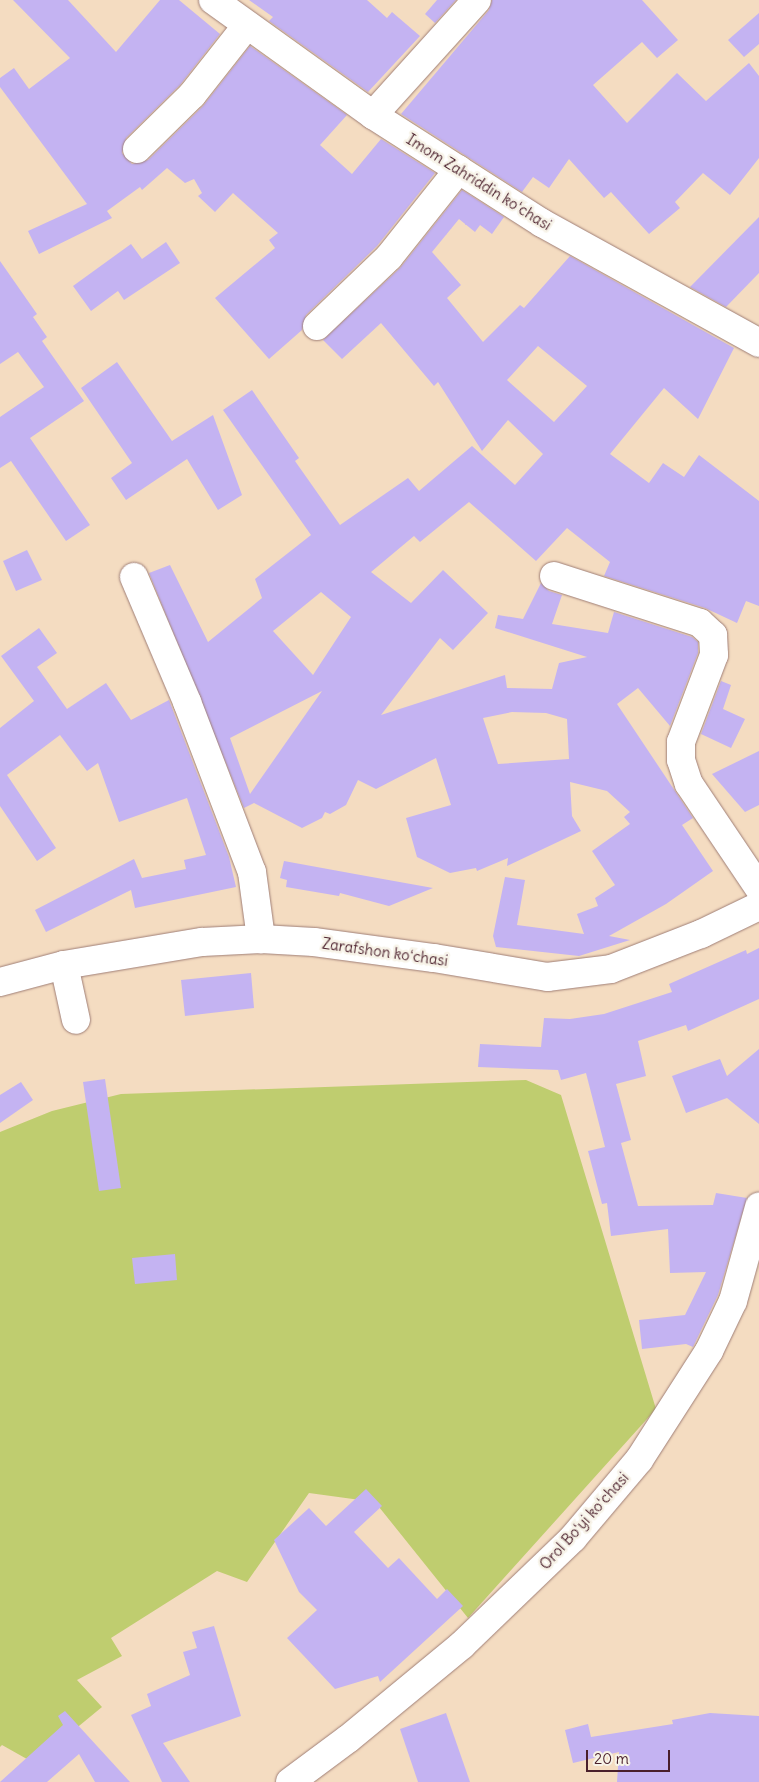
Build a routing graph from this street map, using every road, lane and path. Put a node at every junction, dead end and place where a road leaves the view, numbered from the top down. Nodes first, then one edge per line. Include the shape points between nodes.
1 (213, 0) edge
2 (477, 0) edge
3 (247, 25) junction
4 (373, 115) junction
5 (137, 149) dead end
6 (460, 170) junction
7 (317, 326) dead end
8 (759, 343) edge
9 (554, 576) dead end
10 (134, 577) dead end
11 (759, 888) edge
12 (759, 906) edge
13 (260, 939) junction
14 (64, 965) junction
15 (0, 982) edge
16 (76, 1020) dead end
17 (759, 1207) edge
18 (291, 1782) edge

1 - 3 street, Imom Zahriddin koʻchasi
2 - 4 street
3 - 4 street, Imom Zahriddin koʻchasi
3 - 5 street via 192,95
4 - 6 street, Imom Zahriddin koʻchasi
6 - 7 street via 389,256
6 - 8 street, Imom Zahriddin koʻchasi via 542,223
9 - 11 street via 700,623 713,634 714,654 681,742 681,760 689,784
10 - 13 street via 187,702 252,872
12 - 13 street, Zarafshon koʻchasi via 701,934 611,969 547,977 407,954
13 - 14 street, Zarafshon koʻchasi via 202,942
14 - 15 street, Zarafshon koʻchasi
14 - 16 street
17 - 18 street, Orol Boʻyi koʻchasi via 733,1300 709,1350 639,1460 573,1538 462,1645

